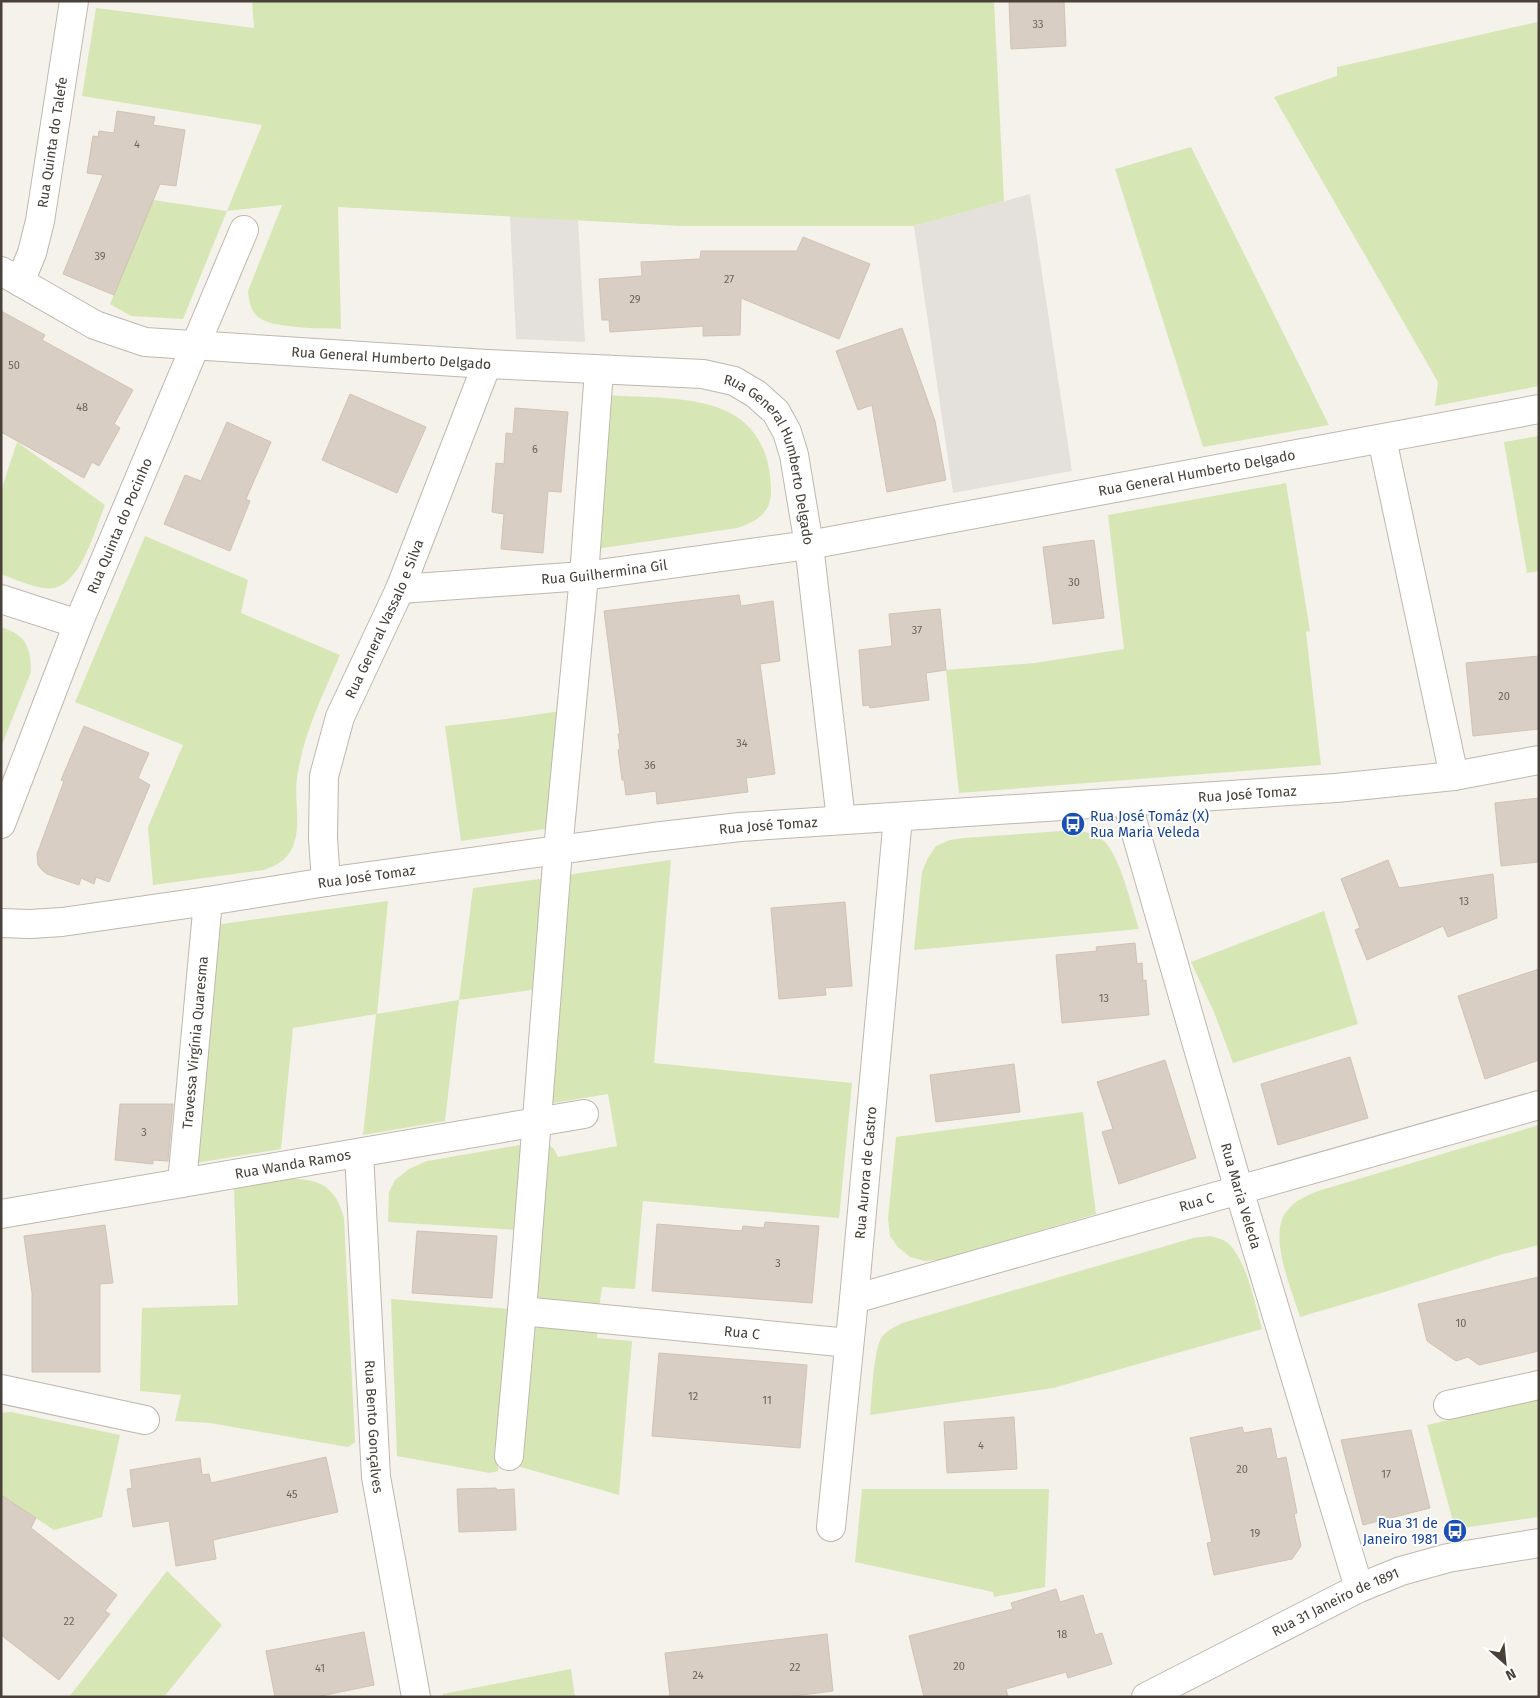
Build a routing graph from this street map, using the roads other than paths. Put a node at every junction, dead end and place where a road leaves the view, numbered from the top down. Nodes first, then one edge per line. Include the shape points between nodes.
1 (74, 1) edge
2 (244, 230) dead end
3 (11, 277) edge
4 (196, 345) junction
5 (487, 364) junction
6 (599, 370) junction
7 (1539, 409) edge
8 (1382, 439) junction
9 (809, 545) junction
10 (584, 576) junction
11 (400, 589) junction
12 (1, 599) edge
13 (78, 624) junction
14 (1539, 760) edge
15 (1454, 776) junction
16 (1126, 802) junction
17 (898, 817) junction
18 (841, 820) junction
19 (1, 824) edge
20 (558, 850) junction
21 (326, 882) junction
22 (208, 901) junction
23 (1, 923) edge
24 (1539, 1105) edge
25 (584, 1114) dead end
26 (537, 1122) junction
27 (359, 1153) junction
28 (182, 1183) junction
29 (1238, 1190) junction
30 (1, 1214) edge
31 (854, 1299) junction
32 (522, 1311) junction
33 (850, 1342) junction
34 (1539, 1385) edge
35 (1, 1389) edge
36 (1448, 1405) dead end
37 (145, 1420) dead end
38 (509, 1456) dead end
39 (831, 1527) dead end
40 (1539, 1543) edge
41 (1359, 1588) junction
42 (416, 1697) edge
43 (1146, 1697) edge

1 - 3 street, Rua Quinta do Talefe via 40,221 32,253
2 - 4 street, Rua Quinta do Pocinho
3 - 4 street, Rua General Humberto Delgado via 95,325 145,342
4 - 5 street, Rua General Humberto Delgado
4 - 13 street, Rua Quinta do Pocinho
5 - 6 street, Rua General Humberto Delgado
5 - 11 street, Rua General Vassalo e Silva
6 - 9 street, Rua General Humberto Delgado via 703,374 734,380 756,394 776,412 787,432
6 - 10 street
7 - 8 street, Rua General Humberto Delgado
8 - 9 street, Rua General Humberto Delgado
8 - 15 street
9 - 10 street, Rua Guilhermina Gil
9 - 18 street
10 - 11 street, Rua Guilhermina Gil
10 - 20 street
11 - 21 street, Rua General Vassalo e Silva via 340,717 324,776
12 - 13 street
13 - 19 street, Rua Quinta do Pocinho
14 - 15 street, Rua José Tomaz
15 - 16 street, Rua José Tomaz via 1336,788
16 - 17 street, Rua José Tomaz
16 - 29 street, Rua Maria Veleda
17 - 18 street, Rua José Tomaz
17 - 31 street, Rua Aurora de Castro
18 - 20 street, Rua José Tomaz via 740,827
20 - 21 street, Rua José Tomaz
20 - 26 street
21 - 22 street, Rua José Tomaz
22 - 23 street, Rua José Tomaz via 62,922
22 - 28 street, Travessa Virgínia Quaresma
24 - 29 street, Rua C
25 - 26 street, Rua Wanda Ramos
26 - 27 street, Rua Wanda Ramos
26 - 32 street
27 - 28 street, Rua Wanda Ramos
27 - 42 street, Rua Bento Gonçalves via 376,1477
28 - 30 street, Rua Wanda Ramos
29 - 31 street, Rua C
29 - 41 street, Rua Maria Veleda
31 - 33 street, Rua Aurora de Castro
32 - 33 street, Rua C
32 - 38 street
33 - 39 street, Rua Aurora de Castro
34 - 36 street
35 - 37 street
40 - 41 street, Rua 31 Janeiro de 1891 via 1448,1558 1401,1571
41 - 43 street, Rua 31 Janeiro de 1891

